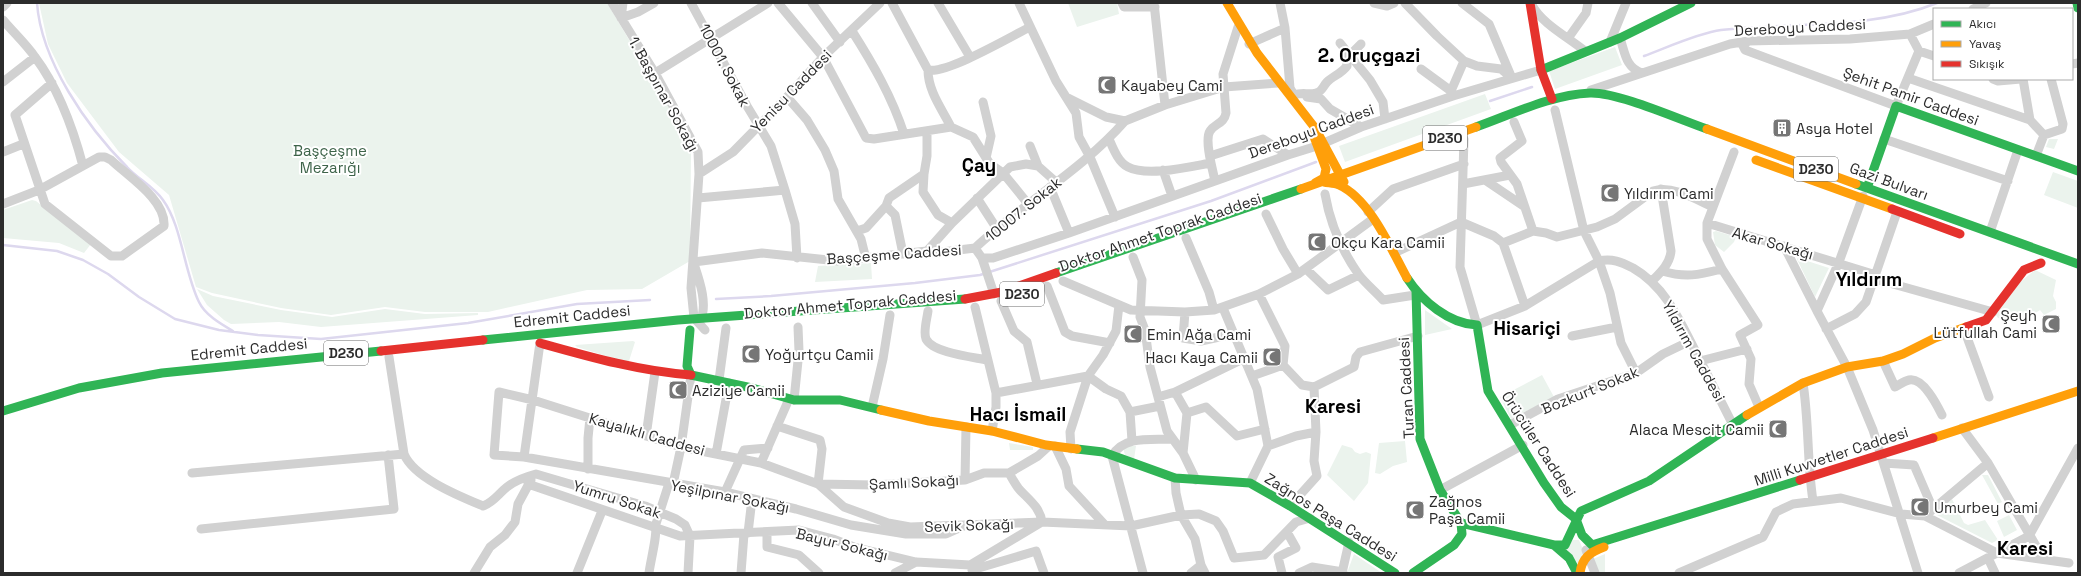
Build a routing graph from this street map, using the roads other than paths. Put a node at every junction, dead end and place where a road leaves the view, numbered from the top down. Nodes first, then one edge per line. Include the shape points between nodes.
1 (7, 3) edge
2 (612, 3) edge
3 (623, 3) edge
4 (654, 3) edge
5 (691, 3) edge
6 (768, 3) edge
7 (778, 3) edge
8 (812, 3) edge
9 (880, 3) edge
10 (892, 3) edge
11 (938, 3) edge
12 (1018, 3) edge
13 (1122, 3) edge
14 (1227, 3) edge
15 (1280, 3) edge
16 (1374, 3) edge
17 (1394, 3) edge
18 (1405, 3) edge
19 (1462, 3) edge
20 (1531, 3) edge
21 (1588, 3) edge
22 (1626, 3) edge
23 (1690, 3) edge
24 (1986, 3) edge
25 (2077, 3) edge
26 (1154, 5) edge
27 (3, 7) edge
28 (1975, 8) edge
29 (2078, 8) edge
30 (621, 18) junction
31 (4, 24) edge
32 (1933, 24) edge
33 (1030, 27) junction
34 (1238, 27) junction
35 (1285, 28) junction
36 (852, 31) junction
37 (1910, 34) junction
38 (1569, 37) junction
39 (711, 38) junction
40 (1748, 41) junction
41 (840, 42) junction
42 (1610, 42) junction
43 (1622, 42) junction
44 (1340, 43) dead end
45 (1249, 44) junction
46 (1361, 44) dead end
47 (1585, 51) junction
48 (1919, 51) junction
49 (1350, 55) junction
50 (1933, 56) edge
51 (35, 57) junction
52 (823, 57) junction
53 (970, 57) junction
54 (1464, 61) junction
55 (1420, 69) dead end
56 (928, 70) junction
57 (1541, 70) junction
58 (655, 72) junction
59 (1642, 73) junction
60 (1512, 78) junction
61 (1908, 78) junction
62 (1996, 80) edge
63 (2010, 80) edge
64 (2022, 80) edge
65 (2051, 80) edge
66 (3, 82) edge
67 (52, 83) junction
68 (1278, 83) junction
69 (1224, 87) junction
70 (1452, 94) junction
71 (1579, 94) junction
72 (1294, 95) junction
73 (1065, 96) junction
74 (787, 97) junction
75 (1552, 99) junction
76 (983, 102) dead end
77 (1165, 105) junction
78 (1896, 106) junction
79 (1559, 109) joint
80 (1537, 115) junction
81 (1385, 119) junction
82 (2030, 120) junction
83 (1125, 121) junction
84 (1514, 122) junction
85 (758, 126) junction
86 (951, 127) junction
87 (1361, 127) junction
88 (927, 132) junction
89 (904, 134) junction
90 (2044, 135) junction
91 (1109, 139) junction
92 (1464, 139) junction
93 (1884, 139) junction
94 (23, 144) junction
95 (1030, 146) dead end
96 (1322, 147) junction
97 (2018, 150) junction
98 (3, 152) edge
99 (1737, 153) joint
100 (1288, 155) junction
101 (2036, 156) junction
102 (1090, 157) junction
103 (986, 158) junction
104 (1210, 160) junction
105 (1464, 164) junction
106 (84, 166) junction
107 (1038, 166) junction
108 (1163, 170) junction
109 (2078, 171) edge
110 (1003, 173) junction
111 (699, 174) junction
112 (924, 174) junction
113 (1510, 175) junction
114 (1340, 180) junction
115 (1485, 180) junction
116 (1215, 181) junction
117 (2008, 181) junction
118 (1315, 183) junction
119 (1053, 184) junction
120 (1463, 184) junction
121 (1866, 188) junction
122 (1660, 189) junction
123 (39, 190) junction
124 (785, 190) junction
125 (1325, 194) dead end
126 (1172, 196) junction
127 (698, 198) junction
128 (977, 198) junction
129 (1862, 199) junction
130 (3, 204) edge
131 (1029, 205) junction
132 (886, 206) junction
133 (1525, 206) junction
134 (1713, 207) junction
135 (1897, 212) junction
136 (1266, 214) dead end
137 (1371, 216) junction
138 (1115, 217) junction
139 (1461, 222) junction
140 (952, 223) junction
141 (1707, 223) junction
142 (997, 229) junction
143 (857, 231) junction
144 (1533, 231) junction
145 (1584, 231) junction
146 (1990, 232) junction
147 (1069, 233) junction
148 (1186, 238) junction
149 (1971, 238) dead end
150 (1341, 244) junction
151 (1503, 244) junction
152 (1784, 246) junction
153 (975, 248) junction
154 (927, 251) junction
155 (1394, 252) junction
156 (903, 254) junction
157 (1133, 257) junction
158 (797, 258) junction
159 (982, 258) junction
160 (2027, 258) dead end
161 (866, 260) junction
162 (1599, 261) junction
163 (694, 262) junction
164 (1839, 262) junction
165 (2078, 264) edge
166 (1306, 269) junction
167 (1722, 269) junction
168 (1662, 271) junction
169 (1298, 274) junction
170 (1359, 275) junction
171 (1875, 277) junction
172 (1063, 281) junction
173 (1652, 281) junction
174 (1047, 286) junction
175 (1415, 293) junction
176 (996, 294) junction
177 (1259, 294) junction
178 (1119, 305) junction
179 (981, 306) junction
180 (1525, 306) junction
181 (702, 308) junction
182 (1219, 309) junction
183 (1141, 311) junction
184 (1818, 311) junction
185 (924, 312) joint
186 (1185, 312) junction
187 (1993, 312) junction
188 (890, 315) dead end
189 (696, 317) junction
190 (720, 317) junction
191 (798, 324) dead end
192 (1478, 325) junction
193 (1617, 327) junction
194 (729, 328) joint
195 (1826, 329) junction
196 (1964, 329) junction
197 (705, 330) junction
198 (686, 331) junction
199 (1233, 334) junction
200 (1418, 336) junction
201 (1572, 336) dead end
202 (604, 337) dead end
203 (1690, 340) junction
204 (1110, 342) junction
205 (540, 343) junction
206 (1747, 349) junction
207 (389, 357) junction
208 (1243, 359) junction
209 (988, 360) junction
210 (1700, 361) junction
211 (1883, 361) junction
212 (1283, 365) junction
213 (1847, 367) junction
214 (655, 372) junction
215 (1636, 373) junction
216 (691, 375) junction
217 (1088, 376) junction
218 (1252, 376) junction
219 (203, 379) dead end
220 (719, 380) junction
221 (729, 383) junction
222 (1804, 383) junction
223 (1037, 384) junction
224 (1314, 387) junction
225 (128, 389) dead end
226 (2078, 391) edge
227 (996, 392) junction
228 (1175, 392) junction
229 (92, 396) dead end
230 (1989, 396) dead end
231 (1158, 397) junction
232 (792, 399) junction
233 (533, 400) junction
234 (64, 403) dead end
235 (872, 406) junction
236 (1160, 406) junction
237 (1759, 407) junction
238 (3, 409) edge
239 (36, 411) dead end
240 (1130, 412) junction
241 (1187, 413) junction
242 (1942, 415) dead end
243 (590, 418) junction
244 (1510, 425) junction
245 (1734, 425) junction
246 (777, 426) junction
247 (966, 427) junction
248 (1962, 428) junction
249 (1265, 429) junction
250 (992, 431) junction
251 (1316, 432) junction
252 (646, 436) junction
253 (1173, 439) junction
254 (1132, 441) junction
255 (1523, 445) junction
256 (1052, 446) junction
257 (1268, 446) junction
258 (681, 448) junction
259 (768, 448) junction
260 (2078, 448) edge
261 (1071, 449) junction
262 (1183, 453) junction
263 (404, 454) junction
264 (716, 454) junction
265 (388, 455) junction
266 (494, 455) joint
267 (1112, 456) junction
268 (524, 457) junction
269 (740, 459) junction
270 (1883, 459) junction
271 (761, 463) junction
272 (1988, 463) junction
273 (588, 469) junction
274 (1009, 472) junction
275 (192, 474) dead end
276 (536, 474) junction
277 (1809, 477) junction
278 (1175, 478) junction
279 (965, 480) junction
280 (1196, 480) junction
281 (528, 484) junction
282 (671, 484) junction
283 (818, 484) junction
284 (1250, 484) junction
285 (1440, 490) junction
286 (725, 492) junction
287 (752, 499) junction
288 (1813, 501) junction
289 (1290, 506) junction
290 (1933, 509) junction
291 (602, 511) junction
292 (660, 512) junction
293 (1901, 514) junction
294 (1182, 515) junction
295 (1925, 516) junction
296 (1310, 518) junction
297 (1576, 519) junction
298 (1042, 522) junction
299 (1461, 523) junction
300 (1105, 525) junction
301 (964, 526) junction
302 (1131, 526) junction
303 (655, 527) junction
304 (1647, 528) junction
305 (201, 529) dead end
306 (767, 532) junction
307 (1287, 532) junction
308 (746, 534) junction
309 (1582, 535) junction
310 (690, 536) junction
311 (2029, 536) junction
312 (1349, 542) junction
313 (1592, 545) joint
314 (1554, 546) junction
315 (1997, 553) junction
316 (1587, 554) junction
317 (1988, 558) junction
318 (2043, 558) junction
319 (916, 562) junction
320 (2069, 563) dead end
321 (1201, 565) junction
322 (972, 569) edge
323 (1342, 572) edge
324 (474, 573) edge
325 (577, 573) edge
326 (648, 573) edge
327 (688, 573) edge
328 (741, 573) edge
329 (819, 573) edge
330 (895, 573) edge
331 (1044, 573) edge
332 (1143, 573) edge
333 (1191, 573) edge
334 (1205, 573) edge
335 (1282, 573) edge
336 (1299, 573) edge
337 (1394, 573) edge
338 (1413, 573) edge
339 (1579, 573) edge
340 (1595, 573) edge
341 (1679, 573) edge
342 (1918, 573) edge
343 (1959, 573) edge
344 (1995, 573) edge

1 - 27 street
2 - 30 street, 1. Başpınar Sokağı
3 - 30 street
4 - 30 street
5 - 39 street, 10001. Sokak
6 - 39 street
7 - 52 street
8 - 41 street
9 - 36 street, Yenisu Caddesi
10 - 56 street
11 - 53 street
12 - 33 street
13 - 26 street via 1124,7
14 - 34 main road
15 - 35 street
16 - 17 street via 1387,6
18 - 54 street
19 - 60 street via 1489,24
20 - 38 street via 1546,23
20 - 57 main road
21 - 38 street via 1586,13
22 - 42 street
23 - 43 main road, Dereboyu Caddesi
24 - 28 street
25 - 29 main road
26 - 77 street
30 - 58 street, 1. Başpınar Sokağı
31 - 51 street
32 - 37 street, Dereboyu Caddesi
33 - 53 street
33 - 73 street
34 - 45 main road
34 - 69 street via 1223,74
35 - 45 street
35 - 72 street via 1290,88
36 - 41 street, Yenisu Caddesi
36 - 89 street via 884,84
37 - 40 street, Dereboyu Caddesi via 1850,39
37 - 48 street
38 - 47 street
39 - 58 street
39 - 85 street, 10001. Sokak
40 - 59 street, Dereboyu Caddesi via 1714,48
40 - 78 street, Şehit Pamir Caddesi via 1743,46 1745,50
41 - 52 street, Yenisu Caddesi
42 - 43 main road, Dereboyu Caddesi
42 - 47 main road, Dereboyu Caddesi
43 - 59 street via 1629,65 1633,70
44 - 49 street
45 - 68 main road
46 - 49 street
47 - 57 main road, Dereboyu Caddesi
48 - 50 street
48 - 61 street
49 - 72 street via 1346,59 1347,66 1343,72 1327,82 1323,89 1316,93 1301,92
49 - 81 street via 1370,80 1383,102
51 - 66 street
51 - 67 street
52 - 74 street, Yenisu Caddesi
52 - 89 street via 866,138
53 - 56 street via 935,72
54 - 60 street via 1477,66 1501,69
54 - 70 street
55 - 70 street
56 - 86 street via 931,91
57 - 60 street, Dereboyu Caddesi
57 - 75 main road
58 - 111 street, 1. Başpınar Sokağı via 698,152
59 - 71 street, Dereboyu Caddesi
60 - 70 street, Dereboyu Caddesi
61 - 78 street
61 - 82 street
62 - 63 street
64 - 82 street
65 - 90 street via 2063,124 2062,129
67 - 94 street via 15,115
67 - 106 street via 73,129
68 - 69 street
68 - 96 main road via 1307,117
69 - 77 street
69 - 104 street via 1226,113 1223,122 1209,132
70 - 81 street, Dereboyu Caddesi
71 - 75 main road, Gazi Bulvarı / D230
71 - 121 main road, Gazi Bulvarı / D230 via 1591,93 1618,98
72 - 87 street via 1321,99 1330,109
73 - 83 street via 1106,117
73 - 102 street via 1076,112 1079,136
74 - 85 street, Yenisu Caddesi
74 - 143 street via 807,120 825,150 834,171 838,199
75 - 80 main road via 1551,107
75 - 114 main road, Doktor Ahmet Toprak Caddesi / D230
76 - 103 street via 991,136
77 - 83 street
78 - 93 main road
78 - 97 main road, Şehit Pamir Caddesi
79 - 80 main road, Doktor Ahmet Toprak Caddesi / D230
79 - 145 street
80 - 84 main road, Doktor Ahmet Toprak Caddesi / D230
81 - 87 street, Dereboyu Caddesi
82 - 90 street
83 - 91 street, 10007. Sokak
84 - 92 main road, Doktor Ahmet Toprak Caddesi / D230
84 - 113 street via 1522,141 1500,158
85 - 111 street, Yenisu Caddesi via 733,152
85 - 124 street, 10001. Sokak via 771,146
86 - 88 street
86 - 103 street via 973,137
87 - 96 street, Dereboyu Caddesi
88 - 89 street
88 - 112 street
90 - 101 street
91 - 102 street, 10007. Sokak
91 - 108 street via 1118,157 1127,167
92 - 105 street
92 - 114 main road, Doktor Ahmet Toprak Caddesi / D230 via 1362,175
93 - 117 street
93 - 121 main road
94 - 98 street
94 - 123 street
95 - 107 street
96 - 100 street, Dereboyu Caddesi
96 - 114 main road via 1335,166
96 - 118 main road via 1326,169 1324,178
97 - 101 main road, Şehit Pamir Caddesi
97 - 117 street
99 - 129 main road, Gazi Bulvarı / D230
99 - 134 street
100 - 104 street via 1263,139
100 - 116 street, Dereboyu Caddesi
101 - 109 main road, Şehit Pamir Caddesi
102 - 119 street, 10007. Sokak
102 - 138 street
103 - 110 street
104 - 108 street
104 - 116 street
105 - 120 street
105 - 137 street via 1393,189
106 - 123 street
106 - 123 street via 101,157 111,160 152,198 162,211 164,226 122,256 111,256 45,204
107 - 110 street via 1026,164 1010,167
107 - 119 street
108 - 126 street
110 - 128 street
110 - 131 street
111 - 127 street, 1. Başpınar Sokağı
112 - 132 street via 889,198
112 - 140 street via 923,192 931,206 938,215
113 - 115 street
113 - 133 street via 1517,184
114 - 118 main road, Doktor Ahmet Toprak Caddesi
114 - 137 main road, Turan Caddesi
114 - 148 main road, Doktor Ahmet Toprak Caddesi / D230
115 - 120 street
115 - 133 street
116 - 126 street, Dereboyu Caddesi
117 - 146 street
118 - 176 main road, Doktor Ahmet Toprak Caddesi / D230
119 - 131 street, 10007. Sokak
119 - 147 street
120 - 139 street
121 - 129 street
121 - 146 main road, Gazi Bulvarı / D230
122 - 134 street via 1684,194
122 - 145 street via 1653,191 1609,222
122 - 168 street via 1671,252
123 - 130 street
124 - 127 street
124 - 158 street, 10001. Sokak via 795,224
125 - 150 street via 1329,216
126 - 138 street, Dereboyu Caddesi
127 - 163 street, 1. Başpınar Sokağı
128 - 140 street
128 - 142 street
129 - 135 main road, Gazi Bulvarı / D230
129 - 164 street
131 - 142 street, 10007. Sokak
132 - 143 street via 866,228
132 - 156 street via 895,215
133 - 144 street
134 - 141 street
135 - 149 main road, Gazi Bulvarı / D230
135 - 171 street
136 - 169 street
137 - 150 street
137 - 155 main road, Turan Caddesi
138 - 147 street, Dereboyu Caddesi
139 - 151 street via 1489,233
139 - 155 street
139 - 192 street via 1460,267
140 - 154 street
141 - 152 street, Akar Sokağı
141 - 167 street via 1707,239
142 - 153 street, 10007. Sokak
143 - 161 street
144 - 145 street via 1557,237
144 - 151 street
145 - 162 street
146 - 165 main road, Gazi Bulvarı / D230
147 - 159 street, Dereboyu Caddesi via 993,258
148 - 157 main road, Doktor Ahmet Toprak Caddesi / D230
148 - 182 street
150 - 166 street
150 - 170 street
151 - 180 street
152 - 164 street, Akar Sokağı
152 - 184 street
153 - 154 street, Başçeşme Caddesi
153 - 159 street, 10007. Sokak
154 - 156 street, Başçeşme Caddesi
155 - 175 main road, Turan Caddesi
156 - 161 street, Başçeşme Caddesi
157 - 172 main road, Doktor Ahmet Toprak Caddesi / D230
157 - 183 street via 1142,280
158 - 161 street, Başçeşme Caddesi
158 - 163 street, Başçeşme Caddesi via 762,253
159 - 176 street, 10007. Sokak
160 - 187 main road via 2045,264 2024,270
162 - 173 street, Yıldırım Caddesi via 1609,259 1620,262
162 - 180 street
162 - 193 street via 1610,293
163 - 181 street via 702,287
163 - 189 street, 1. Başpınar Sokağı via 691,288
164 - 171 street, Akar Sokağı
164 - 184 street
166 - 169 street
166 - 170 street via 1328,290
167 - 168 street via 1683,277
167 - 206 street via 1758,325 1740,335
168 - 173 street
169 - 177 street
170 - 175 street via 1383,300
171 - 187 street, Akar Sokağı
171 - 195 street via 1866,302 1855,314
172 - 174 main road, Doktor Ahmet Toprak Caddesi / D230
172 - 178 street
173 - 203 street, Yıldırım Caddesi via 1676,313
174 - 176 main road, Doktor Ahmet Toprak Caddesi / D230
174 - 204 street via 1065,332 1072,336
175 - 192 main road, Turan Caddesi via 1447,318 1466,326
175 - 200 main road, Turan Caddesi
176 - 179 main road, Doktor Ahmet Toprak Caddesi / D230
176 - 190 main road, Doktor Ahmet Toprak Caddesi / D230 via 955,301
176 - 223 street, 10007. Sokak via 1014,331 1027,342
177 - 182 street
177 - 212 street via 1285,346
178 - 183 street
178 - 204 street via 1116,331
179 - 185 main road, Doktor Ahmet Toprak Caddesi / D230
179 - 209 street
180 - 192 street
181 - 189 street
181 - 190 main road via 711,315
182 - 186 street
182 - 199 street
183 - 186 street
183 - 231 street via 1140,317 1145,330 1150,367
184 - 195 street
185 - 209 street via 927,341 940,350
186 - 199 street via 1183,338 1201,341
187 - 196 main road via 1986,320
188 - 235 street
189 - 190 main road, Doktor Ahmet Toprak Caddesi / D230
189 - 197 street
189 - 198 street
189 - 238 main road, Edremit Caddesi / D230 via 162,373 78,388
191 - 232 street via 799,351
192 - 244 main road, Örücüler Caddesi via 1488,391
193 - 201 street
193 - 215 street
194 - 197 main road, Doktor Ahmet Toprak Caddesi
194 - 220 street
195 - 213 street
196 - 211 main road via 1934,338
196 - 230 street
197 - 198 main road, Doktor Ahmet Toprak Caddesi
198 - 216 main road via 687,366
199 - 208 street
200 - 224 street via 1360,352 1356,356 1354,368
200 - 285 main road, Turan Caddesi via 1420,439
202 - 205 main road, Edremit Caddesi / D230
203 - 210 street, Yıldırım Caddesi
203 - 215 street, Bozkurt Sokak via 1663,354
204 - 217 street
205 - 207 main road, Edremit Caddesi / D230
205 - 214 main road, Zağnos Paşa Caddesi via 619,365
205 - 233 street
206 - 210 street
206 - 237 street via 1751,365 1749,384
207 - 219 main road, Edremit Caddesi / D230
207 - 263 street
208 - 218 street
208 - 228 street
209 - 227 street
210 - 245 street, Yıldırım Caddesi
211 - 213 main road
211 - 242 street via 1894,387 1914,380 1928,392
212 - 218 street
212 - 224 street via 1302,385
213 - 222 main road
213 - 270 street
214 - 216 main road, Zağnos Paşa Caddesi
214 - 252 street
215 - 244 street, Bozkurt Sokak via 1558,399
216 - 220 main road, Zağnos Paşa Caddesi
216 - 258 street
217 - 223 street
217 - 240 street via 1106,390 1121,396
217 - 261 street via 1070,432
218 - 249 street
220 - 221 main road, Zağnos Paşa Caddesi
221 - 232 main road, Zağnos Paşa Caddesi
221 - 264 street
222 - 237 main road
222 - 277 street
223 - 227 street
224 - 251 street
225 - 229 main road
226 - 248 main road, Milli Kuvvetler Caddesi
227 - 250 street
228 - 231 street
228 - 241 street
231 - 236 street
232 - 235 main road, Zağnos Paşa Caddesi via 840,400
232 - 246 street
233 - 243 street, Kayalıklı Caddesi
233 - 266 street, Kayalıklı Caddesi via 499,392
233 - 268 street
234 - 239 main road
235 - 247 main road, Zağnos Paşa Caddesi via 929,421
236 - 240 street
236 - 253 street via 1167,431
237 - 245 main road
240 - 254 street
241 - 249 street via 1206,407 1236,436
241 - 262 street
243 - 252 street, Kayalıklı Caddesi
243 - 273 street
244 - 255 main road, Örücüler Caddesi
245 - 297 main road via 1649,481 1589,506 1581,511
246 - 259 street
246 - 283 street via 820,440 822,449
247 - 250 main road, Zağnos Paşa Caddesi
247 - 279 street
248 - 270 main road, Milli Kuvvetler Caddesi
248 - 272 street
249 - 257 street
250 - 256 main road, Zağnos Paşa Caddesi
251 - 257 street
251 - 289 street via 1314,461 1317,476
252 - 258 street, Kayalıklı Caddesi
253 - 254 street
253 - 262 street
254 - 267 street via 1121,444
255 - 285 street
255 - 297 main road, Örücüler Caddesi via 1561,507
256 - 261 main road, Zağnos Paşa Caddesi
256 - 274 street, Şamlı Sokağı
256 - 300 street via 1066,469 1069,486
257 - 284 street
258 - 264 street, Kayalıklı Caddesi
258 - 282 street
259 - 269 street via 744,450
259 - 271 street
260 - 311 street
261 - 267 main road, Zağnos Paşa Caddesi via 1102,452
262 - 280 street
263 - 265 street
263 - 276 street via 407,462 425,477 483,506 492,502 507,487 522,478
264 - 269 street, Kayalıklı Caddesi
265 - 275 street
265 - 305 street via 394,509
266 - 268 street, Yeşilpınar Sokağı
267 - 278 main road, Zağnos Paşa Caddesi
267 - 302 street
268 - 273 street, Yeşilpınar Sokağı
269 - 271 street, Kayalıklı Caddesi
269 - 286 street
270 - 277 main road, Milli Kuvvetler Caddesi
270 - 290 street via 1914,464
270 - 293 street
271 - 283 street, Kayalıklı Caddesi
272 - 290 street
272 - 311 street
273 - 282 street, Yeşilpınar Sokağı
274 - 279 street, Şamlı Sokağı via 984,473
274 - 298 street via 1018,488 1041,515
276 - 281 street
276 - 292 street, Yumru Sokak
277 - 288 street
277 - 304 main road, Milli Kuvvetler Caddesi
278 - 280 main road, Zağnos Paşa Caddesi
278 - 294 street
279 - 283 street, Şamlı Sokağı via 874,485
280 - 284 main road, Zağnos Paşa Caddesi
281 - 291 street, Bayur Sokağı
281 - 324 street via 518,504 515,522 505,535 490,547
282 - 286 street, Yeşilpınar Sokağı
282 - 292 street
283 - 301 street, Sevik Sokağı via 844,506 888,523 910,527
284 - 289 main road, Zağnos Paşa Caddesi
285 - 299 main road, Turan Caddesi
286 - 287 street, Yeşilpınar Sokağı
287 - 301 street, Yeşilpınar Sokağı via 796,508 851,525 906,534 946,534
287 - 308 street
288 - 293 street via 1841,498
288 - 341 street via 1793,504 1776,512 1763,537
289 - 296 main road, Zağnos Paşa Caddesi
290 - 295 street
291 - 303 street, Bayur Sokağı
291 - 325 street
292 - 303 street
292 - 310 street, Yumru Sokak via 685,525
293 - 295 street
293 - 342 street
294 - 302 street, Sevik Sokağı
294 - 307 street, Sevik Sokağı via 1199,514 1216,521 1234,558 1264,555
294 - 321 street via 1195,539
295 - 315 street
296 - 307 street via 1296,522
296 - 312 main road, Zağnos Paşa Caddesi
297 - 309 main road, Örücüler Caddesi
297 - 314 main road via 1565,545
298 - 300 street, Sevik Sokağı
298 - 301 street, Sevik Sokağı
298 - 322 street
299 - 314 main road
299 - 338 main road via 1462,534 1454,545
300 - 302 street, Sevik Sokağı
302 - 332 street
303 - 310 street, Bayur Sokağı via 680,536
303 - 326 street via 657,532
304 - 313 main road, Milli Kuvvetler Caddesi
304 - 316 main road via 1630,538
306 - 308 street, Bayur Sokağı
306 - 319 street, Bayur Sokağı via 799,530
306 - 329 street via 767,547 799,555
307 - 335 street via 1296,548 1278,557
308 - 310 street, Bayur Sokağı
308 - 328 street
309 - 313 main road, Örücüler Caddesi
309 - 316 street
310 - 327 street
311 - 315 street
311 - 318 street
312 - 323 street
312 - 337 main road, Zağnos Paşa Caddesi
314 - 339 main road via 1569,558
315 - 317 street
315 - 318 street
316 - 339 main road
316 - 340 street
317 - 343 street
317 - 344 street
318 - 320 street
319 - 322 street, Bayur Sokağı
319 - 330 street
321 - 333 street
321 - 334 street
322 - 331 street via 1036,551
323 - 336 street via 1312,567

